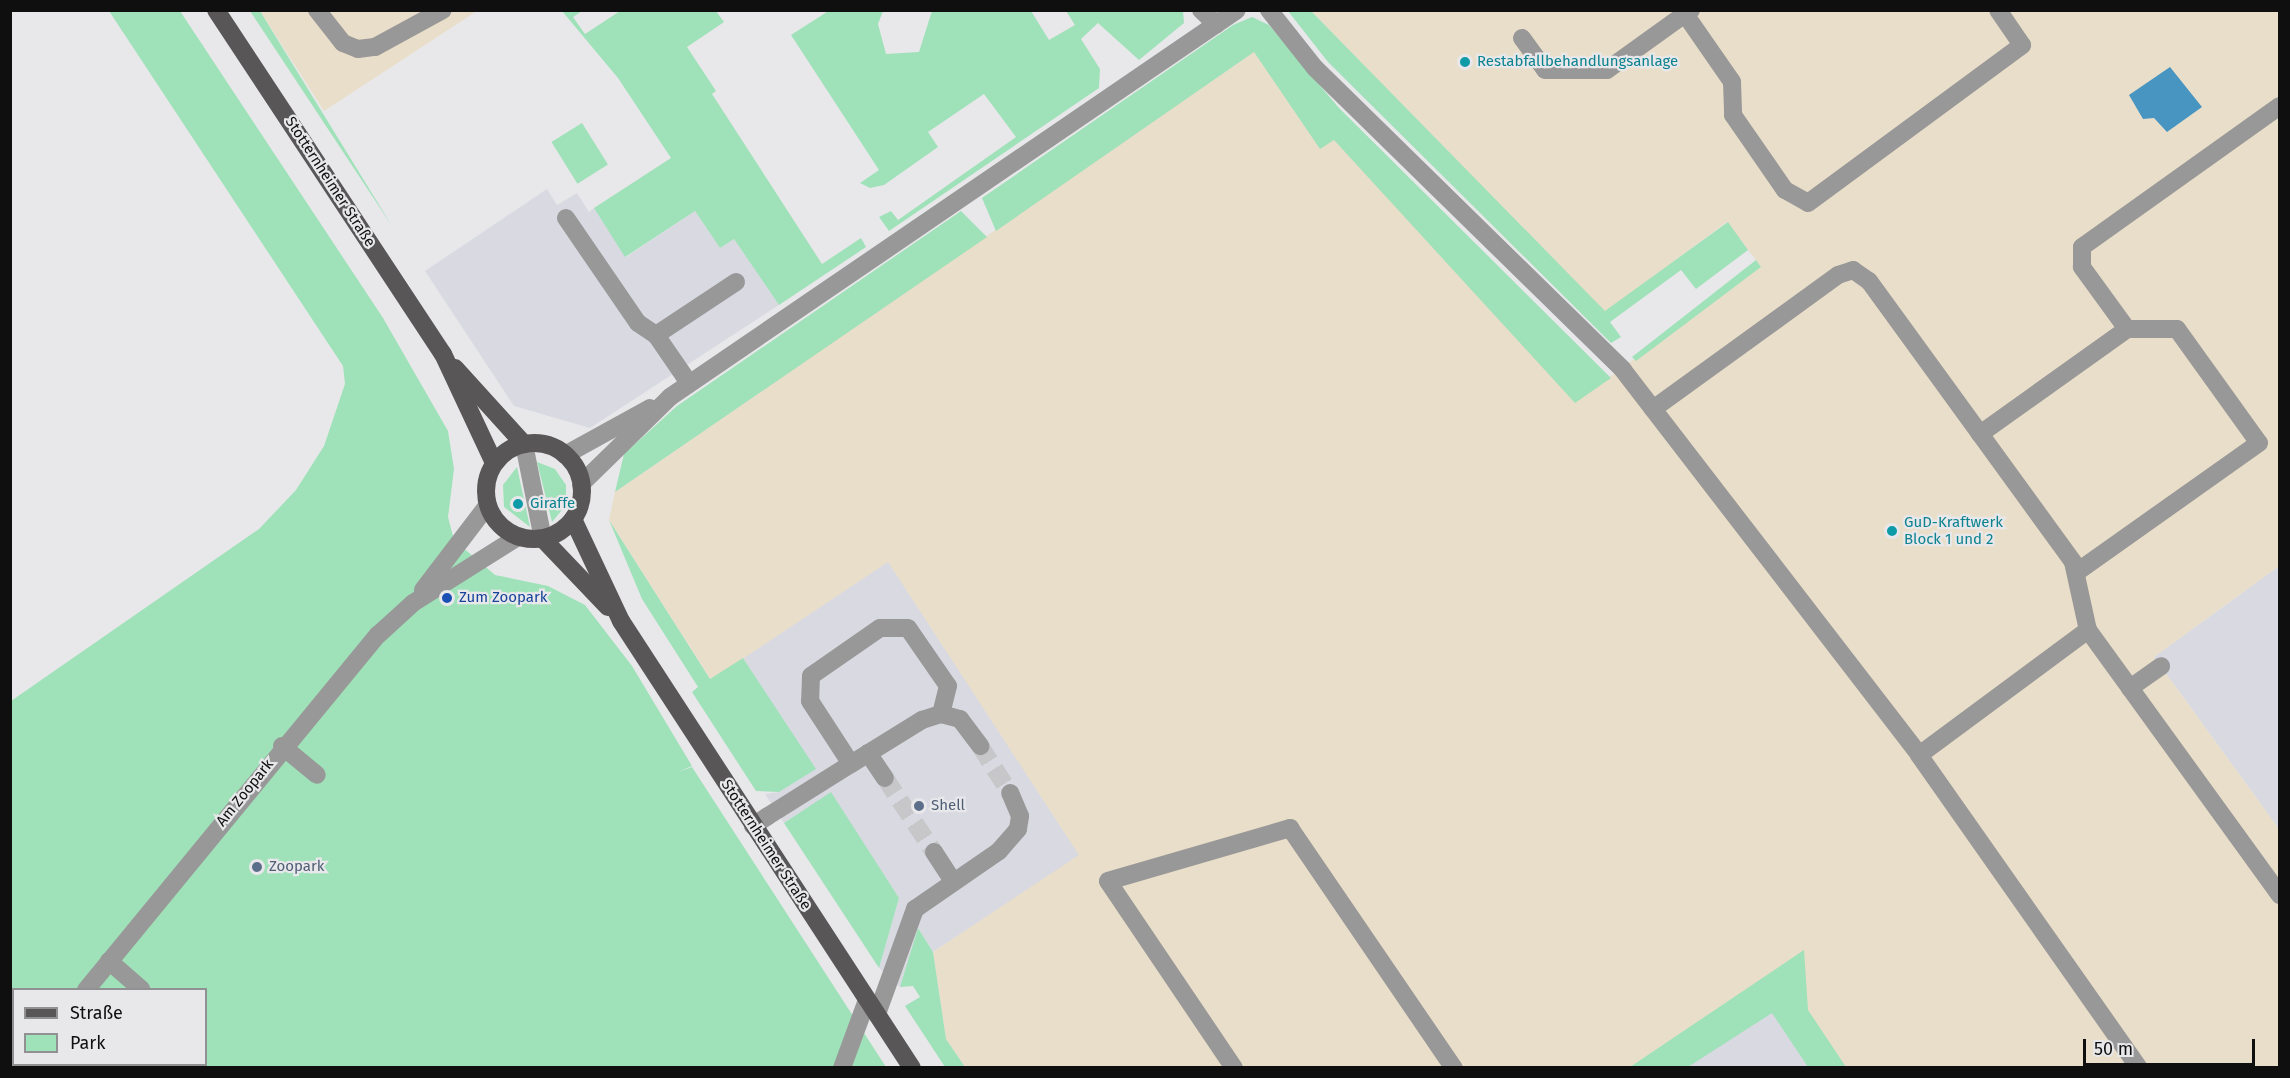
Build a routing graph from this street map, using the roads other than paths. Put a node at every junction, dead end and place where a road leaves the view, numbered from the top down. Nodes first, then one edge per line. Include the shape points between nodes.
1 (216, 10) edge
2 (317, 10) edge
3 (443, 10) edge
4 (1201, 10) edge
5 (1237, 10) edge
6 (1269, 10) edge
7 (1998, 10) edge
8 (1688, 12) edge
9 (1216, 24) junction
10 (1522, 38) dead end
11 (2280, 106) edge
12 (566, 218) dead end
13 (736, 282) dead end
14 (2127, 329) junction
15 (656, 335) junction
16 (443, 354) junction
17 (689, 383) junction
18 (670, 397) junction
19 (1653, 409) junction
20 (1980, 434) junction
21 (525, 444) junction
22 (565, 455) junction
23 (494, 463) junction
24 (581, 484) junction
25 (487, 506) junction
26 (573, 519) junction
27 (518, 537) junction
28 (543, 539) junction
29 (2078, 571) junction
30 (412, 603) junction
31 (621, 621) junction
32 (2088, 630) junction
33 (2161, 666) dead end
34 (2130, 688) junction
35 (941, 714) junction
36 (282, 746) junction
37 (980, 746) tunnel mouth
38 (868, 753) junction
39 (1919, 755) junction
40 (851, 764) junction
41 (317, 775) dead end
42 (885, 778) tunnel mouth
43 (1010, 793) tunnel mouth
44 (753, 826) junction
45 (934, 852) tunnel mouth
46 (953, 881) junction
47 (2280, 895) edge
48 (109, 961) junction
49 (88, 988) edge
50 (140, 988) edge
51 (872, 1007) junction
52 (842, 1068) edge
53 (912, 1068) edge
54 (1234, 1068) edge
55 (1454, 1068) edge
56 (2139, 1068) edge

1 - 16 main road, Stotternheimer Straße
2 - 3 street via 343,43 358,49 375,47
4 - 9 street
5 - 9 street
6 - 19 street via 1315,68 1623,370
7 - 8 street via 2022,45 1809,202 1785,190 1733,115 1732,82
8 - 10 street via 1607,70 1545,70
9 - 17 street
11 - 14 street via 2082,247 2082,267
12 - 15 street via 638,323
13 - 15 street
14 - 20 street
14 - 29 street via 2177,329 2259,443
15 - 17 street
16 - 21 main road
16 - 23 main road
17 - 18 street
18 - 22 street
18 - 24 street
19 - 20 street via 1853,270 1869,281
19 - 39 street
20 - 29 street
21 - 22 main road
21 - 23 main road
21 - 28 street
22 - 24 main road
23 - 25 main road via 488,476
24 - 26 main road
25 - 27 main road via 504,530
25 - 30 street, Am Zoopark
26 - 28 main road
26 - 31 main road
27 - 28 main road
27 - 30 street, Am Zoopark
28 - 31 main road
29 - 32 street
30 - 36 street, Am Zoopark via 349,665
31 - 44 main road, Stotternheimer Straße
32 - 34 street
32 - 39 street
33 - 34 street
34 - 47 street
35 - 37 street via 960,719
35 - 38 street
35 - 40 street via 948,686 915,633 900,625 880,628 817,668 808,684 810,701
36 - 41 street
36 - 48 street, Am Zoopark
38 - 40 street
38 - 42 street
39 - 56 street
40 - 44 street
43 - 46 street via 1020,816 1018,829 999,851
44 - 51 main road, Stotternheimer Straße
45 - 46 street
46 - 51 street via 921,902 910,919
48 - 49 street, Am Zoopark
48 - 50 street
51 - 52 street
51 - 53 main road, Stotternheimer Straße
54 - 55 street via 1108,881 1290,828

